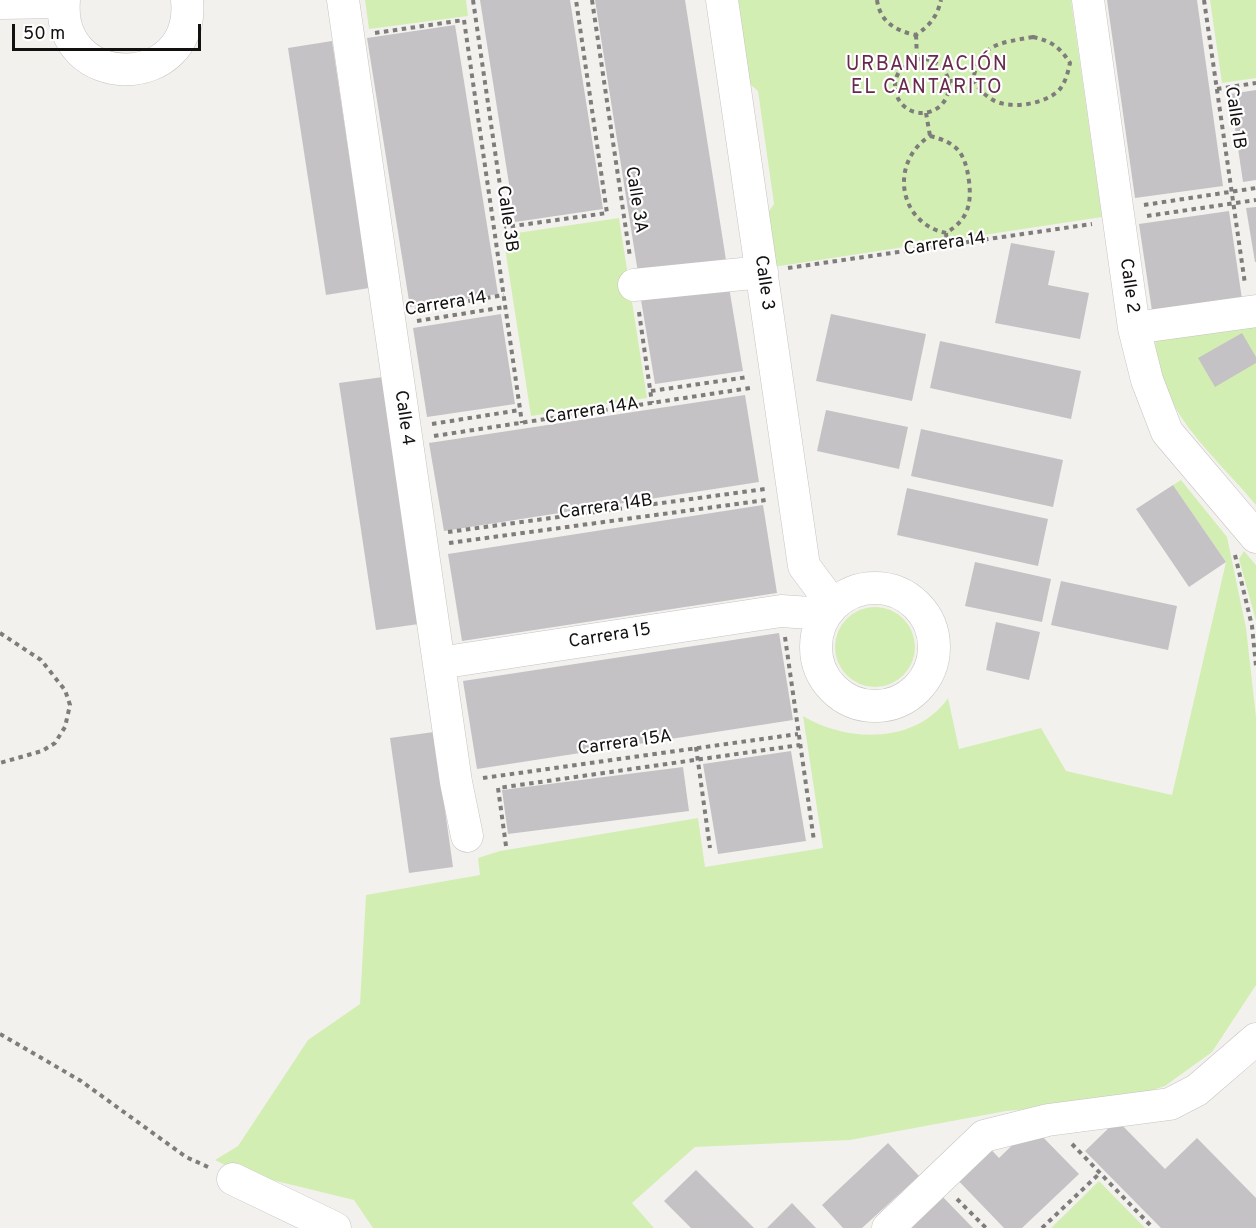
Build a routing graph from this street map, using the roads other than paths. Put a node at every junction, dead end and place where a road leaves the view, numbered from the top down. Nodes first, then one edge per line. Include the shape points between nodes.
1 (343, 0) edge
2 (722, 0) edge
3 (1088, 0) edge
4 (63, 1) edge
5 (190, 1) edge
6 (0, 3) edge
7 (762, 272) junction
8 (634, 285) road end
9 (1252, 311) edge
10 (1134, 328) junction
11 (1250, 530) edge
12 (832, 612) joint
13 (439, 663) junction
14 (466, 836) dead end
15 (1256, 1040) edge
16 (233, 1179) road end
17 (335, 1228) edge
18 (888, 1228) edge

1 - 13 street, Calle 4
2 - 7 street, Calle 3
3 - 10 street, Calle 2
4 - 5 street via 64,22 72,42 104,68 125,71 146,68 164,58 178,42
4 - 6 street
7 - 8 street
7 - 12 street, Calle 3 via 804,566
9 - 10 street
10 - 11 street, Calle 2 via 1146,380 1167,432
12 - 13 street, Carrera 15 via 781,611
13 - 14 street, Calle 4
15 - 18 street via 1197,1090 1170,1104 1048,1120 984,1136
16 - 17 street

